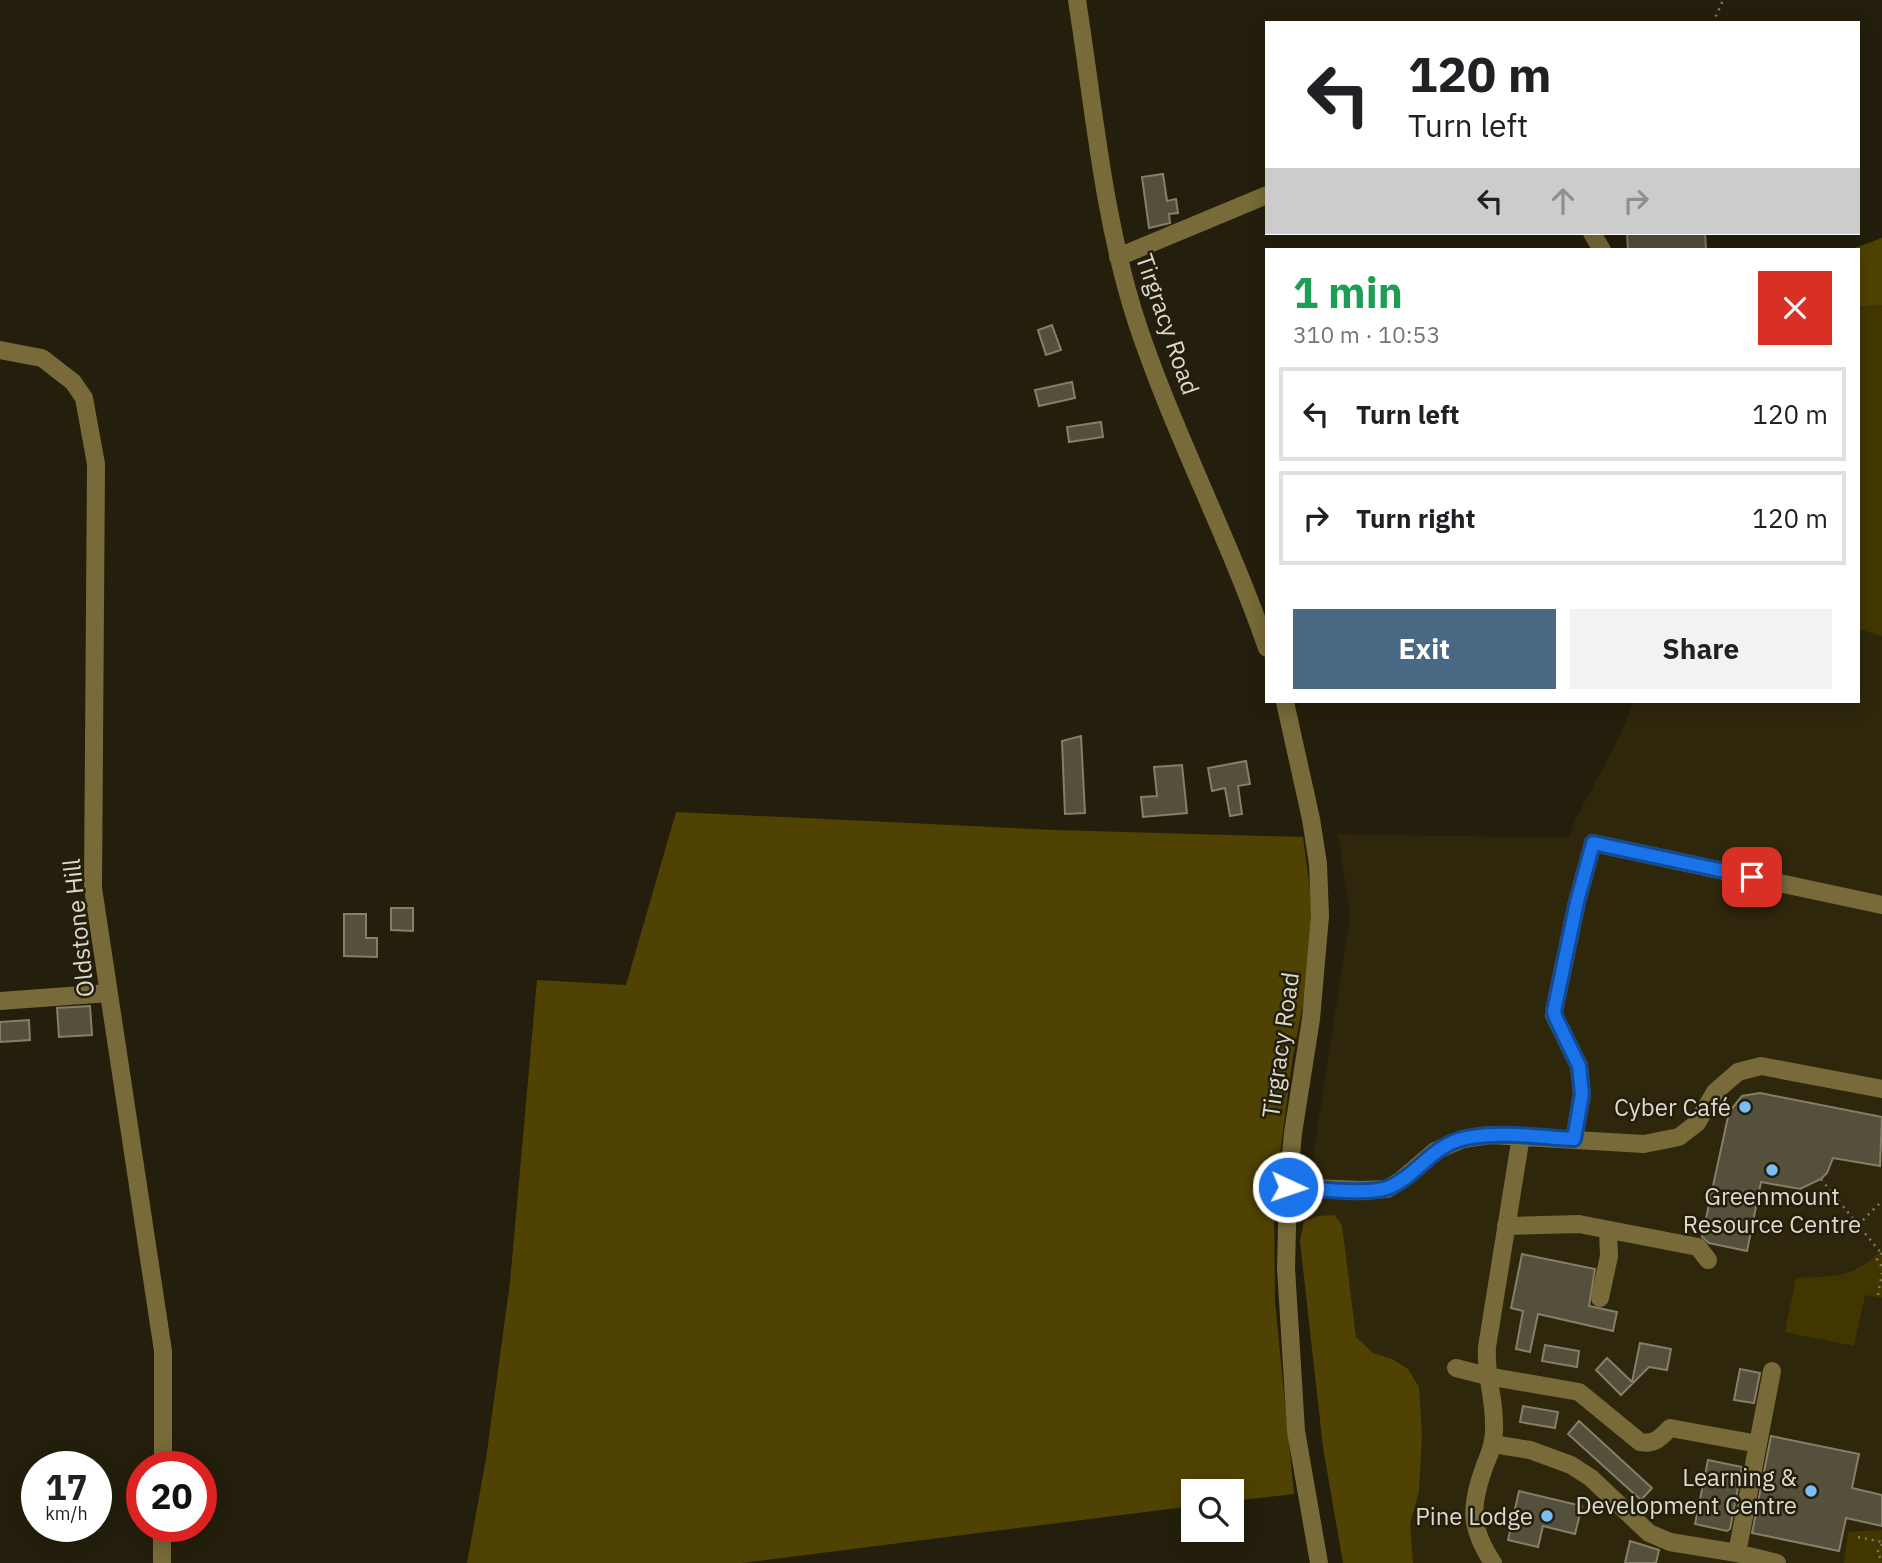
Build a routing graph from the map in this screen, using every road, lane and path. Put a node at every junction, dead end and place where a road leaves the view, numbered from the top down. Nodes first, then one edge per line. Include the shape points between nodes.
1 (1077, 0) edge
2 (1723, 0) edge
3 (1714, 21) edge
4 (1265, 196) edge
5 (1118, 257) junction
6 (0, 350) edge
7 (1265, 644) edge
8 (1285, 703) edge
9 (1882, 905) edge
10 (109, 993) junction
11 (0, 1002) edge
12 (1882, 1089) edge
13 (1521, 1136) junction
14 (1574, 1139) junction
15 (1821, 1179) dead end
16 (1288, 1187) junction
17 (1882, 1202) edge
18 (1858, 1225) junction
19 (1506, 1226) junction
20 (1608, 1230) junction
21 (1881, 1253) edge
22 (1708, 1260) dead end
23 (1882, 1267) edge
24 (1882, 1273) edge
25 (1878, 1295) dead end
26 (1600, 1298) dead end
27 (1456, 1368) dead end
28 (1772, 1371) dead end
29 (1487, 1376) junction
30 (1493, 1444) junction
31 (1758, 1444) junction
32 (163, 1451) edge
33 (1858, 1537) dead end
34 (162, 1542) edge
35 (1882, 1543) edge
36 (1737, 1553) junction
37 (1882, 1560) edge
38 (162, 1563) edge
39 (1319, 1563) edge
40 (1493, 1563) edge
41 (1777, 1563) edge

1 - 5 street, Tirgracy Road
2 - 3 path
4 - 5 street
5 - 7 street, Tirgracy Road via 1149,355 1238,591
6 - 10 street, Oldstone Hill via 42,358 72,382 84,398 96,464 93,888
8 - 16 street, Tirgracy Road via 1311,819 1320,916
9 - 14 street via 1593,843 1554,1011 1579,1066 1582,1094
10 - 11 street
10 - 32 street, Oldstone Hill via 163,1352
12 - 14 street via 1761,1066 1738,1072 1715,1092 1698,1123 1679,1137 1644,1144
13 - 14 street
13 - 16 street via 1464,1139 1435,1151 1387,1189
13 - 19 street
15 - 18 path
16 - 39 street, Tirgracy Road via 1286,1268 1296,1431
17 - 18 path
18 - 21 path
19 - 20 street via 1567,1223
19 - 29 street via 1487,1347
20 - 22 street via 1698,1247
20 - 26 street via 1609,1256
21 - 23 path via 1877,1260
24 - 25 path
27 - 29 street
28 - 31 street
29 - 30 street
29 - 31 street via 1579,1392 1640,1443 1656,1441 1670,1428
30 - 36 street via 1530,1450 1571,1465 1649,1533 1670,1542
30 - 40 street via 1474,1505 1479,1542
31 - 36 street
33 - 35 path
34 - 38 street
35 - 37 path via 1877,1553
36 - 41 street

